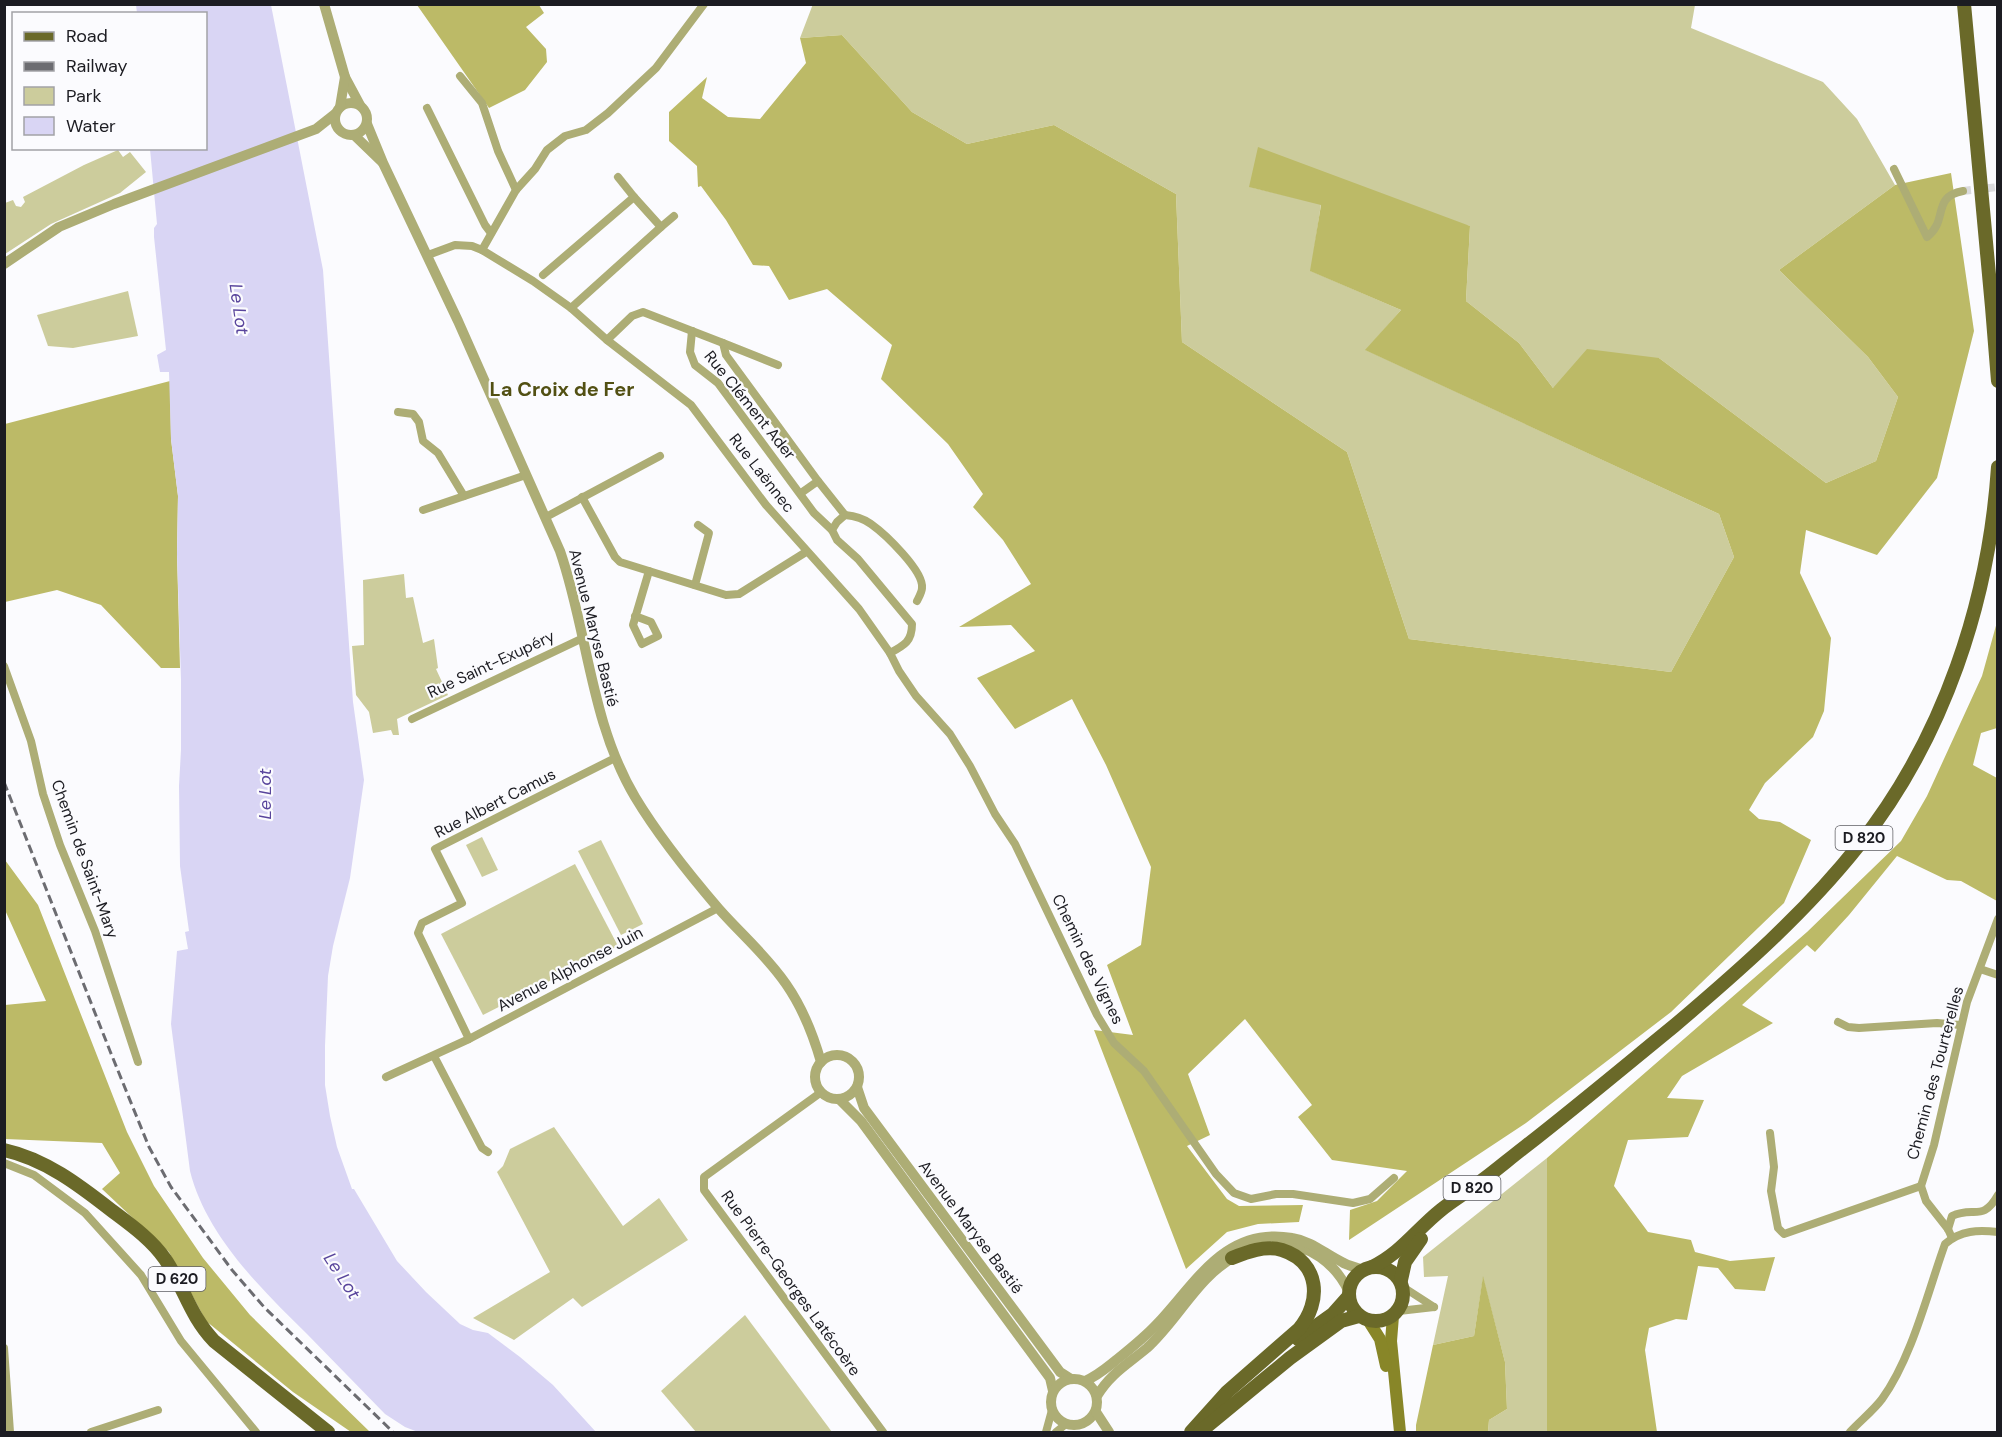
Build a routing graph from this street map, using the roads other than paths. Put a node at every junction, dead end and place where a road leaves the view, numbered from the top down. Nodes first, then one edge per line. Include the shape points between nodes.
1 (324, 4) edge
2 (704, 4) edge
3 (1964, 4) edge
4 (460, 76) dead end
5 (345, 77) junction
6 (360, 105) junction
7 (427, 108) dead end
8 (338, 111) junction
9 (367, 124) junction
10 (331, 128) junction
11 (354, 135) junction
12 (383, 163) junction
13 (1894, 169) dead end
14 (618, 177) dead end
15 (516, 190) junction
16 (1963, 191) tunnel mouth
17 (634, 197) junction
18 (674, 216) dead end
19 (661, 227) junction
20 (492, 233) junction
21 (482, 250) junction
22 (428, 255) junction
23 (4, 264) edge
24 (543, 275) dead end
25 (571, 308) junction
26 (692, 331) junction
27 (607, 340) junction
28 (723, 343) junction
29 (778, 365) dead end
30 (1998, 381) edge
31 (398, 412) dead end
32 (660, 456) dead end
33 (1998, 467) edge
34 (526, 475) junction
35 (818, 481) junction
36 (801, 494) junction
37 (464, 496) junction
38 (582, 497) junction
39 (423, 510) dead end
40 (845, 514) junction
41 (546, 517) junction
42 (698, 525) dead end
43 (832, 530) junction
44 (806, 552) junction
45 (649, 571) junction
46 (695, 585) junction
47 (917, 601) dead end
48 (635, 616) dead end
49 (583, 638) junction
50 (890, 652) junction
51 (4, 666) edge
52 (412, 719) dead end
53 (615, 758) junction
54 (995, 814) joint
55 (718, 908) junction
56 (1998, 920) edge
57 (1980, 969) junction
58 (1998, 975) edge
59 (1838, 1022) dead end
60 (1960, 1025) junction
61 (813, 1035) junction
62 (469, 1040) junction
63 (833, 1055) junction
64 (434, 1056) junction
65 (138, 1062) dead end
66 (820, 1062) junction
67 (386, 1077) dead end
68 (857, 1087) junction
69 (820, 1093) junction
70 (840, 1100) junction
71 (1573, 1110) junction
72 (1770, 1133) dead end
73 (4, 1150) edge
74 (488, 1152) dead end
75 (4, 1163) edge
76 (1394, 1178) dead end
77 (1921, 1186) junction
78 (1998, 1195) edge
79 (1948, 1229) junction
80 (1998, 1232) edge
81 (1952, 1238) junction
82 (1232, 1258) junction
83 (1368, 1268) junction
84 (1402, 1284) junction
85 (1349, 1294) junction
86 (1396, 1313) junction
87 (1364, 1318) junction
88 (4, 1348) edge
89 (1071, 1379) junction
90 (1085, 1381) junction
91 (1053, 1391) junction
92 (1097, 1396) junction
93 (158, 1410) dead end
94 (1052, 1410) junction
95 (1096, 1412) junction
96 (1066, 1424) junction
97 (1080, 1425) junction
98 (10, 1432) edge
99 (91, 1432) edge
100 (254, 1432) edge
101 (328, 1432) edge
102 (883, 1432) edge
103 (1046, 1432) edge
104 (1056, 1432) edge
105 (1090, 1432) edge
106 (1109, 1432) edge
107 (1192, 1432) edge
108 (1200, 1432) edge
109 (1394, 1432) edge
110 (1400, 1432) edge
111 (1850, 1432) edge

1 - 5 street
2 - 15 street via 656,68 586,130 555,142
3 - 30 main road
4 - 15 street via 482,103
5 - 6 street
5 - 8 street
6 - 8 street via 349,103
6 - 9 street via 367,115
7 - 20 street
8 - 10 street
9 - 11 street
9 - 12 street, Avenue Maryse Bastié
10 - 11 street
10 - 23 street via 316,129 128,198 59,227
11 - 12 street, Avenue Maryse Bastié
12 - 22 street, Avenue Maryse Bastié
13 - 16 street via 1927,237 1936,230 1944,200 1951,193
14 - 17 street
15 - 20 street
17 - 19 street
17 - 24 street
18 - 19 street
19 - 25 street
20 - 21 street
21 - 22 street, Rue Laënnec via 454,244
21 - 25 street, Rue Laënnec
22 - 34 street, Avenue Maryse Bastié
25 - 27 street, Rue Laënnec
26 - 27 street via 643,312 632,316
26 - 28 street
26 - 36 street, Rue Clément Ader via 690,352 695,365 718,383
27 - 44 street, Rue Laënnec via 691,405
28 - 29 street
28 - 35 street via 726,355
31 - 37 street via 413,414 423,441 438,453
32 - 38 street
33 - 71 main road, D 820 via 1987,558 1961,657 1931,726 1891,800 1861,843 1789,924
34 - 37 street
34 - 41 street, Avenue Maryse Bastié
35 - 36 street
35 - 40 street
36 - 43 street, Rue Clément Ader
37 - 39 street
38 - 41 street
38 - 45 street via 615,557
40 - 43 street
40 - 47 street via 872,525 894,544 919,575 923,587
41 - 49 street, Avenue Maryse Bastié via 569,576
42 - 46 street via 709,532
43 - 50 street, Rue Clément Ader via 912,624 908,643
44 - 46 street via 739,594 726,595
44 - 50 street, Rue Laënnec via 859,609
45 - 46 street
45 - 48 street
49 - 52 street, Rue Saint-Exupéry
49 - 53 street, Avenue Maryse Bastié via 599,713
50 - 54 street, Rue Laënnec via 916,696 950,734
51 - 65 street, Chemin de Saint-Mary via 31,741 43,795 95,931
53 - 55 street, Avenue Maryse Bastié via 652,825
53 - 62 street, Rue Albert Camus via 435,849 462,903 422,923 418,933
54 - 76 street, Chemin des Vignes via 1015,844 1096,1015 1114,1044 1144,1071 1216,1174 1234,1193 1251,1199 1293,1194 1353,1203 1370,1199
55 - 61 street, Avenue Maryse Bastié via 786,984
55 - 62 street, Avenue Alphonse Juin
56 - 57 street, Chemin des Tourterelles
57 - 58 street
57 - 60 street, Chemin des Tourterelles
59 - 60 street via 1859,1028
60 - 77 street, Chemin des Tourterelles
61 - 63 street, Avenue Maryse Bastié
61 - 66 street, Avenue Maryse Bastié
62 - 64 street, Avenue Alphonse Juin
63 - 66 street
63 - 68 street, Avenue Maryse Bastié via 854,1062 859,1072
64 - 67 street, Avenue Alphonse Juin
64 - 74 street via 482,1148
66 - 69 street, Avenue Maryse Bastié via 814,1077
68 - 70 street
68 - 89 street, Avenue Maryse Bastié via 864,1108 1060,1372
69 - 70 street, Avenue Maryse Bastié
69 - 102 street, Rue Pierre-Georges Latécoère via 704,1178 704,1190
70 - 91 street, Avenue Maryse Bastié via 861,1121 1050,1378
71 - 83 main road, D 820 via 1442,1208 1386,1260
71 - 84 main road, D 820 via 1496,1179 1426,1232 1405,1262
72 - 77 street via 1774,1167 1771,1191 1778,1228 1784,1234
73 - 101 main road, D 620 via 72,1180 143,1234 171,1268 200,1326 214,1341
75 - 100 street via 33,1175 85,1213 141,1275 181,1341
77 - 79 street, Chemin des Tourterelles via 1926,1201
78 - 79 street via 1991,1208 1983,1212 1952,1216
79 - 81 street, Chemin des Tourterelles
80 - 81 street via 1976,1230
81 - 111 street via 1945,1244 1901,1365 1882,1399
82 - 85 street via 1264,1245 1299,1247 1315,1253 1338,1272
82 - 92 street via 1205,1281 1147,1348 1111,1376
82 - 107 main road via 1261,1248 1281,1249 1294,1256 1310,1272 1314,1283 1313,1307 1299,1329 1227,1392
83 - 84 main road via 1390,1270
83 - 85 main road via 1356,1275
83 - 90 street via 1341,1262 1295,1238 1248,1240 1215,1259 1141,1341 1096,1377
84 - 86 main road via 1403,1301
84 - 86 street via 1434,1307
85 - 87 main road via 1353,1309
85 - 107 main road via 1332,1314 1228,1396
86 - 87 main road via 1385,1320
86 - 110 main road via 1391,1341
87 - 108 main road via 1341,1321
87 - 109 main road via 1380,1340
88 - 98 street
89 - 90 street
89 - 91 street
90 - 92 street
91 - 94 street
92 - 95 street
93 - 99 street
94 - 96 street
94 - 103 street
95 - 97 street
95 - 106 street
96 - 97 street
96 - 104 street
97 - 105 street

